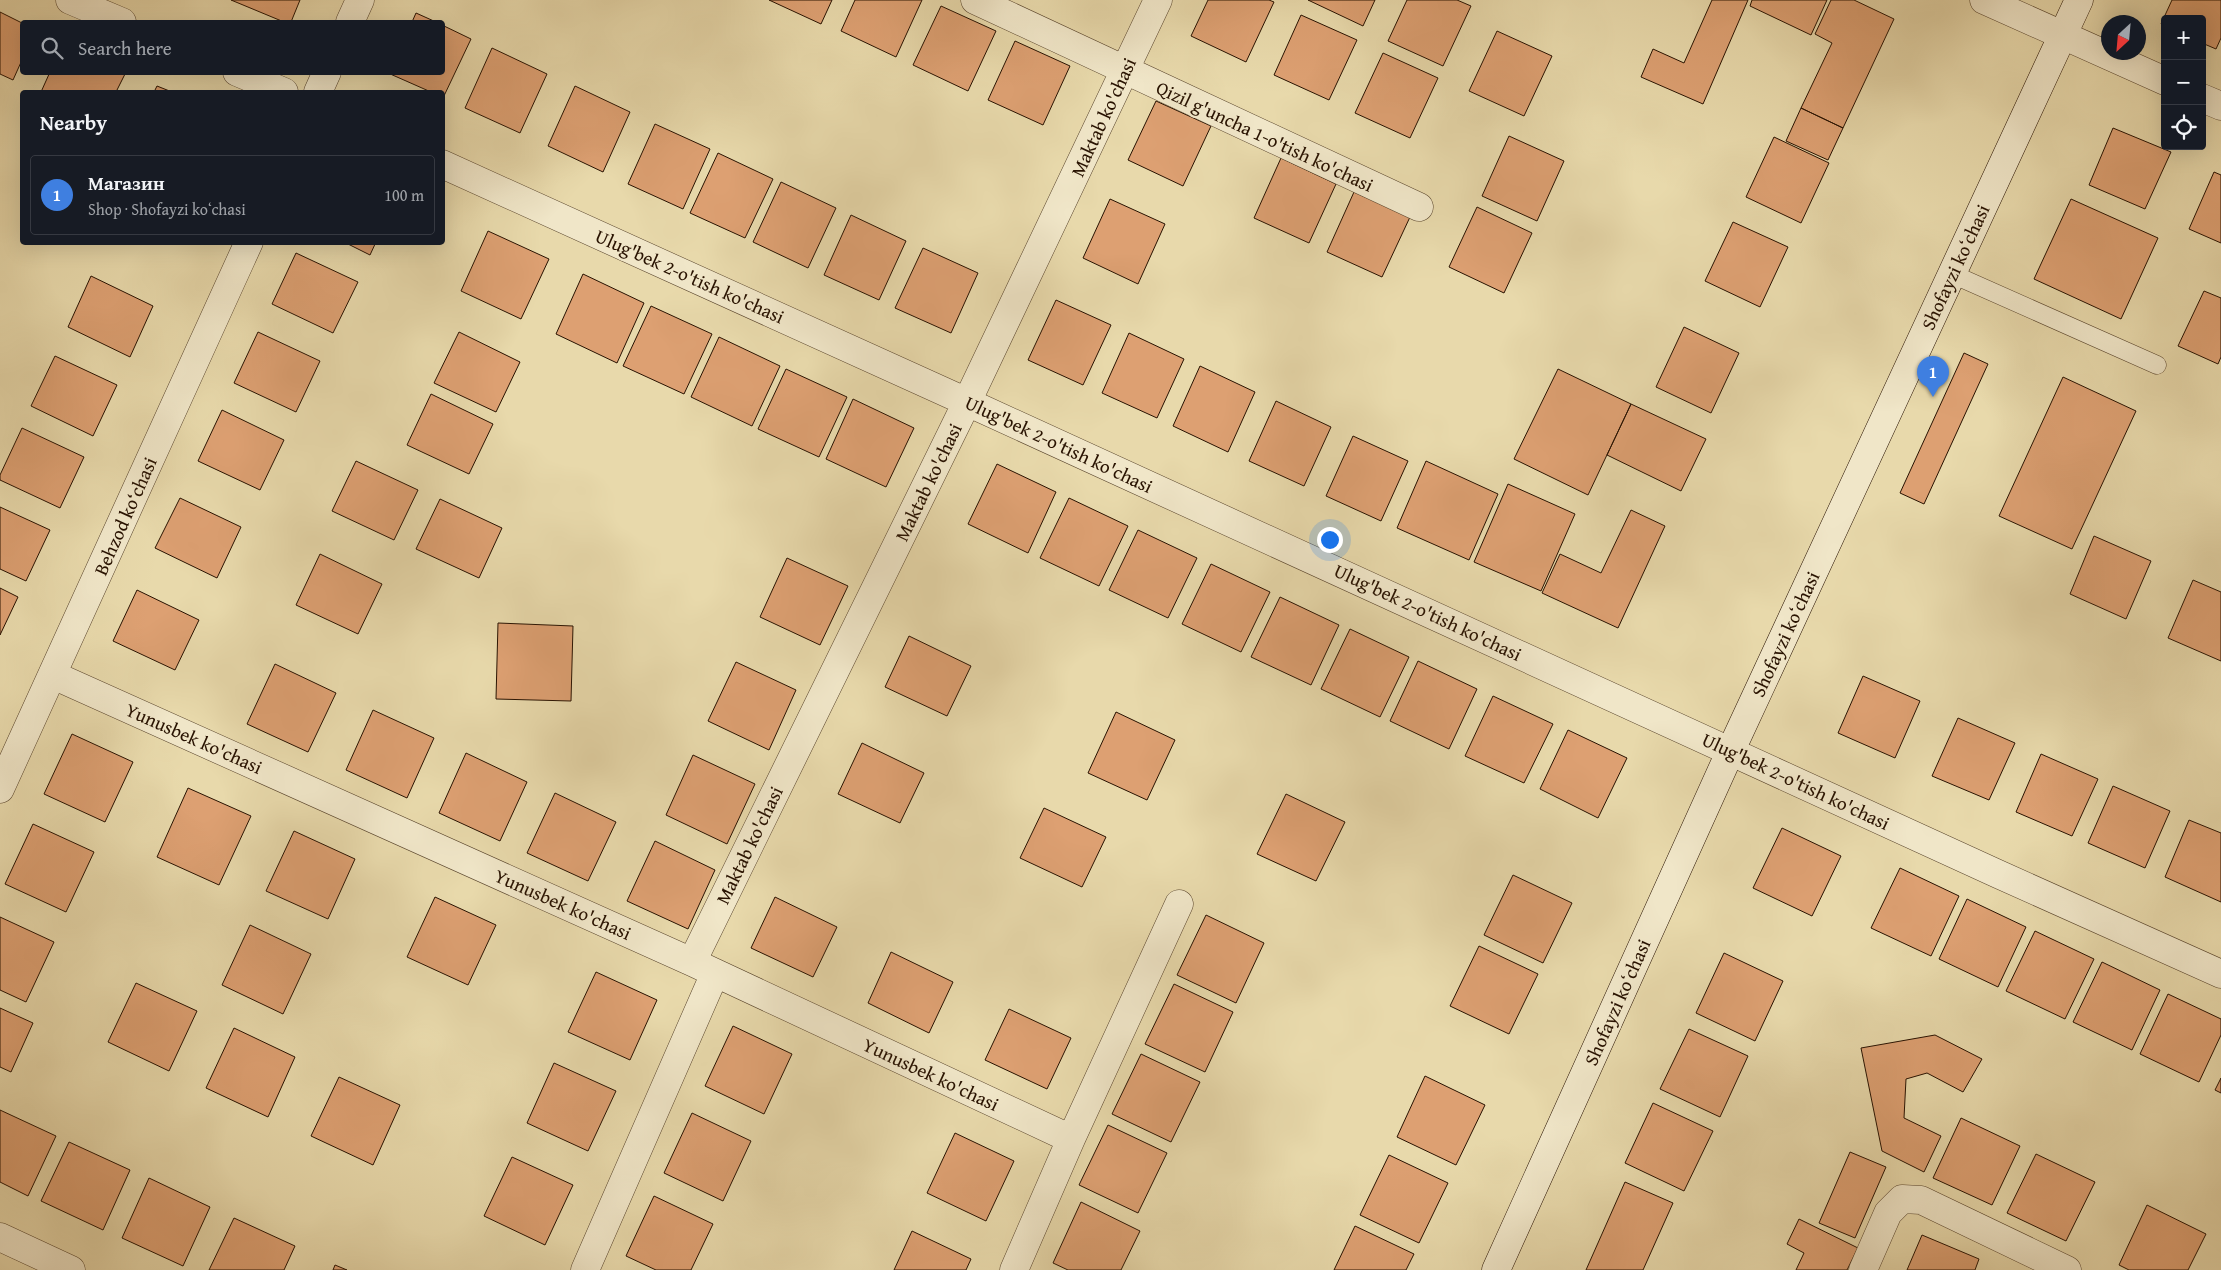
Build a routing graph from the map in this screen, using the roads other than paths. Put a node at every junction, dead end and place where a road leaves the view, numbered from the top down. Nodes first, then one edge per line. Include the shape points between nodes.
1 (70, 0) edge
2 (360, 0) edge
3 (975, 0) edge
4 (1158, 0) edge
5 (1984, 0) edge
6 (2079, 0) edge
7 (117, 20) edge
8 (351, 20) edge
9 (2063, 34) junction
10 (1125, 71) junction
11 (245, 75) edge
12 (326, 75) edge
13 (2161, 79) edge
14 (279, 90) edge
15 (319, 90) edge
16 (2206, 100) edge
17 (2221, 106) edge
18 (445, 165) edge
19 (1419, 207) dead end
20 (248, 245) edge
21 (1952, 274) junction
22 (2157, 365) dead end
23 (968, 402) junction
24 (53, 675) junction
25 (1731, 750) junction
26 (0, 790) edge
27 (1179, 904) dead end
28 (704, 967) junction
29 (2221, 974) edge
30 (1071, 1139) junction
31 (0, 1237) edge
32 (71, 1270) edge
33 (585, 1270) edge
34 (1014, 1270) edge
35 (1496, 1270) edge
36 (1863, 1270) edge
37 (2067, 1270) edge

1 - 7 street
2 - 8 street
3 - 10 street, Qizil g'uncha 1-o'tish ko'chasi
4 - 10 street, Maktab ko'chasi
5 - 9 street
6 - 9 street, Shofayzi koʻchasi
9 - 13 street
9 - 21 street, Shofayzi koʻchasi
10 - 19 street, Qizil g'uncha 1-o'tish ko'chasi
10 - 23 street, Maktab ko'chasi
11 - 14 street
12 - 15 street
16 - 17 street
18 - 23 street, Ulug'bek 2-o'tish ko'chasi
20 - 24 street, Behzod ko‘chasi
21 - 22 lane
21 - 25 street, Shofayzi koʻchasi
23 - 25 street, Ulug'bek 2-o'tish ko'chasi
23 - 28 street, Maktab ko'chasi
24 - 26 street, Behzod ko‘chasi
24 - 28 street, Yunusbek ko'chasi
25 - 29 street, Ulug'bek 2-o'tish ko'chasi
25 - 35 street, Shofayzi koʻchasi
27 - 30 street
28 - 30 street, Yunusbek ko'chasi
28 - 33 street, Maktab ko'chasi
30 - 34 street
31 - 32 street
36 - 37 street via 1888,1213 1902,1199 1921,1200

